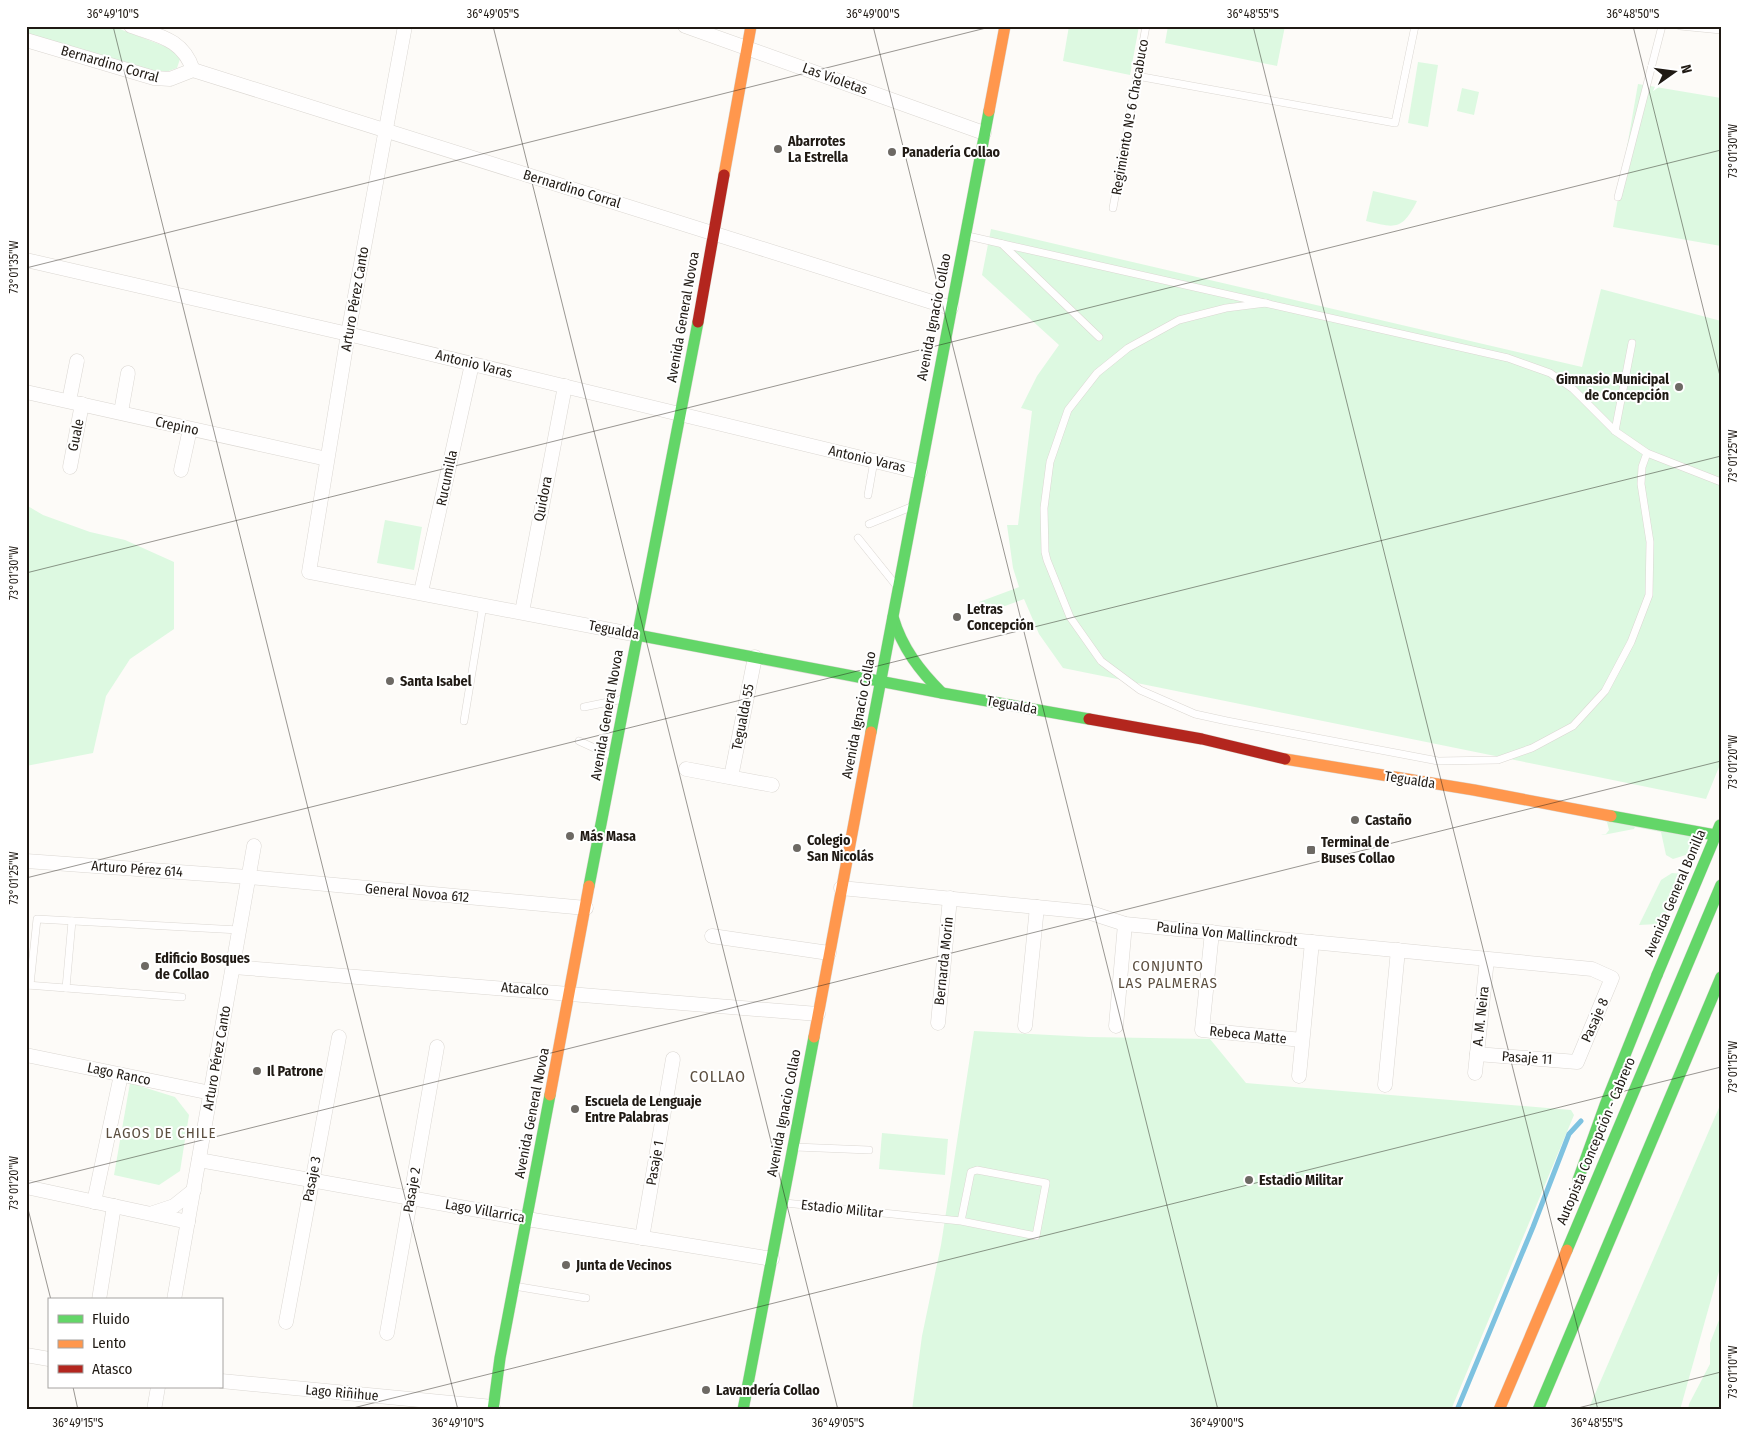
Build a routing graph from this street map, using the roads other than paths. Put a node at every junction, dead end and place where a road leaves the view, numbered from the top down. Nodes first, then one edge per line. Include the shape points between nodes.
1 (131, 26) edge
2 (405, 26) edge
3 (685, 26) edge
4 (751, 26) edge
5 (1005, 26) edge
6 (1146, 26) edge
7 (1415, 26) edge
8 (1662, 26) edge
9 (1680, 26) edge
10 (1721, 30) edge
11 (26, 40) edge
12 (747, 48) junction
13 (193, 70) junction
14 (1137, 76) junction
15 (386, 131) junction
16 (984, 133) junction
17 (1618, 197) dead end
18 (1114, 208) dead end
19 (713, 233) junction
20 (965, 235) junction
21 (1002, 244) junction
22 (26, 260) edge
23 (1266, 303) junction
24 (951, 308) junction
25 (348, 334) junction
26 (1099, 337) dead end
27 (1632, 343) dead end
28 (77, 361) dead end
29 (472, 364) junction
30 (128, 373) dead end
31 (565, 386) junction
32 (26, 392) edge
33 (76, 403) junction
34 (122, 412) junction
35 (681, 415) junction
36 (190, 429) junction
37 (1615, 431) junction
38 (1647, 453) junction
39 (327, 459) junction
40 (874, 461) junction
41 (70, 467) dead end
42 (181, 470) dead end
43 (920, 472) junction
44 (1721, 482) edge
45 (868, 495) dead end
46 (914, 506) junction
47 (869, 524) dead end
48 (858, 538) dead end
49 (309, 572) joint
50 (898, 588) junction
51 (421, 592) junction
52 (483, 604) junction
53 (522, 612) junction
54 (893, 617) junction
55 (637, 635) junction
56 (755, 657) junction
57 (880, 681) junction
58 (942, 693) junction
59 (625, 698) junction
60 (584, 707) dead end
61 (464, 721) dead end
62 (578, 741) dead end
63 (614, 757) junction
64 (686, 769) dead end
65 (731, 778) junction
66 (772, 785) dead end
67 (1721, 823) edge
68 (1715, 835) junction
69 (254, 846) dead end
70 (26, 861) edge
71 (248, 877) junction
72 (1721, 885) edge
73 (841, 888) junction
74 (950, 898) junction
75 (1037, 907) junction
76 (586, 908) junction
77 (72, 921) junction
78 (1125, 924) junction
79 (239, 930) junction
80 (1212, 932) junction
81 (712, 936) dead end
82 (1312, 942) junction
83 (1398, 950) junction
84 (829, 952) junction
85 (1487, 959) junction
86 (233, 967) junction
87 (1721, 977) edge
88 (1612, 978) joint
89 (28, 985) edge
90 (66, 988) junction
91 (571, 993) junction
92 (182, 997) dead end
93 (818, 1014) junction
94 (938, 1023) dead end
95 (1025, 1026) dead end
96 (1116, 1026) dead end
97 (339, 1037) dead end
98 (1302, 1040) junction
99 (437, 1047) dead end
100 (1477, 1054) junction
101 (26, 1055) edge
102 (673, 1059) dead end
103 (1577, 1062) joint
104 (1475, 1073) dead end
105 (121, 1074) junction
106 (1299, 1076) dead end
107 (1385, 1085) dead end
108 (211, 1093) junction
109 (793, 1147) junction
110 (869, 1150) dead end
111 (199, 1160) junction
112 (312, 1180) junction
113 (26, 1187) edge
114 (194, 1190) junction
115 (1572, 1195) dead end
116 (411, 1198) junction
117 (94, 1202) junction
118 (782, 1202) junction
119 (114, 1206) junction
120 (149, 1213) junction
121 (527, 1219) junction
122 (961, 1221) junction
123 (188, 1222) junction
124 (642, 1238) junction
125 (772, 1259) junction
126 (1548, 1266) dead end
127 (514, 1286) junction
128 (99, 1298) edge
129 (174, 1298) edge
130 (586, 1298) dead end
131 (286, 1322) dead end
132 (387, 1333) dead end
133 (1522, 1354) junction
134 (26, 1355) edge
135 (48, 1359) edge
136 (222, 1381) edge
137 (158, 1388) edge
138 (493, 1408) edge
139 (154, 1410) edge
140 (743, 1410) edge
141 (1499, 1410) edge
142 (1538, 1410) edge

1 - 13 street via 175,43 186,54
2 - 15 street, Arturo Pérez Canto
3 - 12 street, Las Violetas
4 - 12 main road, Avenida General Novoa
5 - 16 main road, Avenida Ignacio Collao
6 - 14 lane, Regimiento Nº 6 Chacabuco
7 - 14 lane via 1395,123
8 - 17 lane
9 - 10 lane
11 - 13 street, Bernardino Corral via 154,78 170,79
12 - 16 street, Las Violetas
12 - 19 main road, Avenida General Novoa
13 - 15 street, Bernardino Corral
14 - 18 lane, Regimiento Nº 6 Chacabuco
15 - 19 street, Bernardino Corral
15 - 25 street, Arturo Pérez Canto
16 - 20 main road, Avenida Ignacio Collao
19 - 24 street, Bernardino Corral
19 - 35 main road, Avenida General Novoa
20 - 21 lane
20 - 24 main road, Avenida Ignacio Collao
21 - 23 lane
21 - 26 lane
22 - 25 street, Antonio Varas
23 - 37 lane via 1508,358 1550,373 1573,389
23 - 38 lane via 1226,308 1179,320 1128,348 1096,373 1068,410 1050,462 1044,508 1045,552 1070,617 1101,661 1140,690 1195,714 1438,761 1498,760 1532,748 1573,726 1605,691 1631,642 1649,595 1650,542 1641,484
24 - 43 main road, Avenida Ignacio Collao
25 - 29 street, Antonio Varas
25 - 39 street, Arturo Pérez Canto
27 - 37 lane
28 - 33 street, Guale
29 - 31 street, Antonio Varas
29 - 51 street, Rucumilla
30 - 34 street
31 - 35 street, Antonio Varas
31 - 53 street, Quidora
32 - 33 street, Crepino
33 - 34 street, Crepino
33 - 41 street, Guale
34 - 36 street, Crepino
35 - 40 street, Antonio Varas
35 - 55 main road, Avenida General Novoa
36 - 39 street, Crepino
36 - 42 street
37 - 38 lane
38 - 44 lane
39 - 49 street, Arturo Pérez Canto
40 - 43 street, Antonio Varas
40 - 45 lane
43 - 46 main road, Avenida Ignacio Collao
46 - 47 lane
46 - 50 main road, Avenida Ignacio Collao
48 - 50 lane
49 - 51 street, Tegualda
50 - 54 main road, Avenida Ignacio Collao
51 - 52 street, Tegualda
52 - 53 street, Tegualda
52 - 61 lane
53 - 55 street, Tegualda
54 - 57 main road, Avenida Ignacio Collao
54 - 58 main road via 911,658
55 - 56 main road, Tegualda
55 - 59 main road, Avenida General Novoa
56 - 57 main road, Tegualda
56 - 65 street, Tegualda 55
57 - 58 main road, Tegualda
57 - 73 main road, Avenida Ignacio Collao
58 - 68 main road, Tegualda via 1202,739 1296,762 1483,791
59 - 60 lane
59 - 63 main road, Avenida General Novoa
62 - 63 lane
63 - 76 main road, Avenida General Novoa
64 - 65 street
65 - 66 street
67 - 68 main road, Avenida General Bonilla
68 - 115 main road, Avenida General Bonilla via 1605,1105
69 - 71 street, Arturo Pérez Canto
70 - 71 street, Arturo Pérez 614
71 - 76 street, General Novoa 612
71 - 79 street, Arturo Pérez Canto
72 - 133 main road, Autopista Concepción - Cabrero
73 - 74 street, Paulina Von Mallinckrodt
73 - 84 main road, Avenida Ignacio Collao
74 - 75 street, Paulina Von Mallinckrodt
74 - 94 street, Bernarda Morin
75 - 78 street, Paulina Von Mallinckrodt via 1088,912
75 - 95 street
76 - 91 main road, Avenida General Novoa
77 - 79 lane
77 - 89 lane via 37,919
77 - 90 lane
78 - 80 street, Paulina Von Mallinckrodt
78 - 96 street
79 - 86 street, Arturo Pérez Canto
80 - 82 street, Paulina Von Mallinckrodt
80 - 98 street, Rebeca Matte via 1202,1030
81 - 84 street
82 - 83 street, Paulina Von Mallinckrodt
82 - 98 street
83 - 85 street, Paulina Von Mallinckrodt
83 - 107 street
84 - 93 main road, Avenida Ignacio Collao
85 - 88 street, Paulina Von Mallinckrodt via 1592,969
85 - 100 street, A. M. Neira
86 - 91 street, Atacalco
86 - 108 street, Arturo Pérez Canto
87 - 142 main road
88 - 103 street, Pasaje 8
89 - 90 lane
90 - 92 lane
91 - 93 street, Atacalco
91 - 121 main road, Avenida General Novoa
93 - 109 main road, Avenida Ignacio Collao
97 - 112 street, Pasaje 3
98 - 106 street
99 - 116 street, Pasaje 2
100 - 103 street, Pasaje 11
100 - 104 street, A. M. Neira
101 - 105 street, Lago Ranco
102 - 124 street, Pasaje 1
105 - 108 street, Lago Ranco
105 - 117 street
108 - 111 street, Arturo Pérez Canto
109 - 110 lane
109 - 118 main road, Avenida Ignacio Collao
111 - 112 street, Lago Villarrica
111 - 114 street, Arturo Pérez Canto
112 - 116 street, Lago Villarrica
112 - 131 street, Pasaje 3
113 - 117 street
114 - 120 street via 174,1206
114 - 123 street, Arturo Pérez Canto
116 - 121 street, Lago Villarrica
116 - 132 street, Pasaje 2
117 - 119 street
118 - 122 lane, Estadio Militar
118 - 125 main road, Avenida Ignacio Collao
119 - 120 street
119 - 128 street
120 - 123 street
121 - 124 street, Lago Villarrica
121 - 127 main road, Avenida General Novoa
122 - 122 lane, Estadio Militar via 1036,1236 1046,1183 977,1170 971,1172
123 - 129 street, Arturo Pérez Canto
124 - 125 street, Lago Villarrica
125 - 140 main road, Avenida Ignacio Collao
126 - 133 main road
127 - 130 lane
127 - 138 main road, Avenida General Novoa
133 - 141 main road, Autopista Concepción - Cabrero
134 - 135 street
136 - 138 street, Lago Riñihue
137 - 139 street

